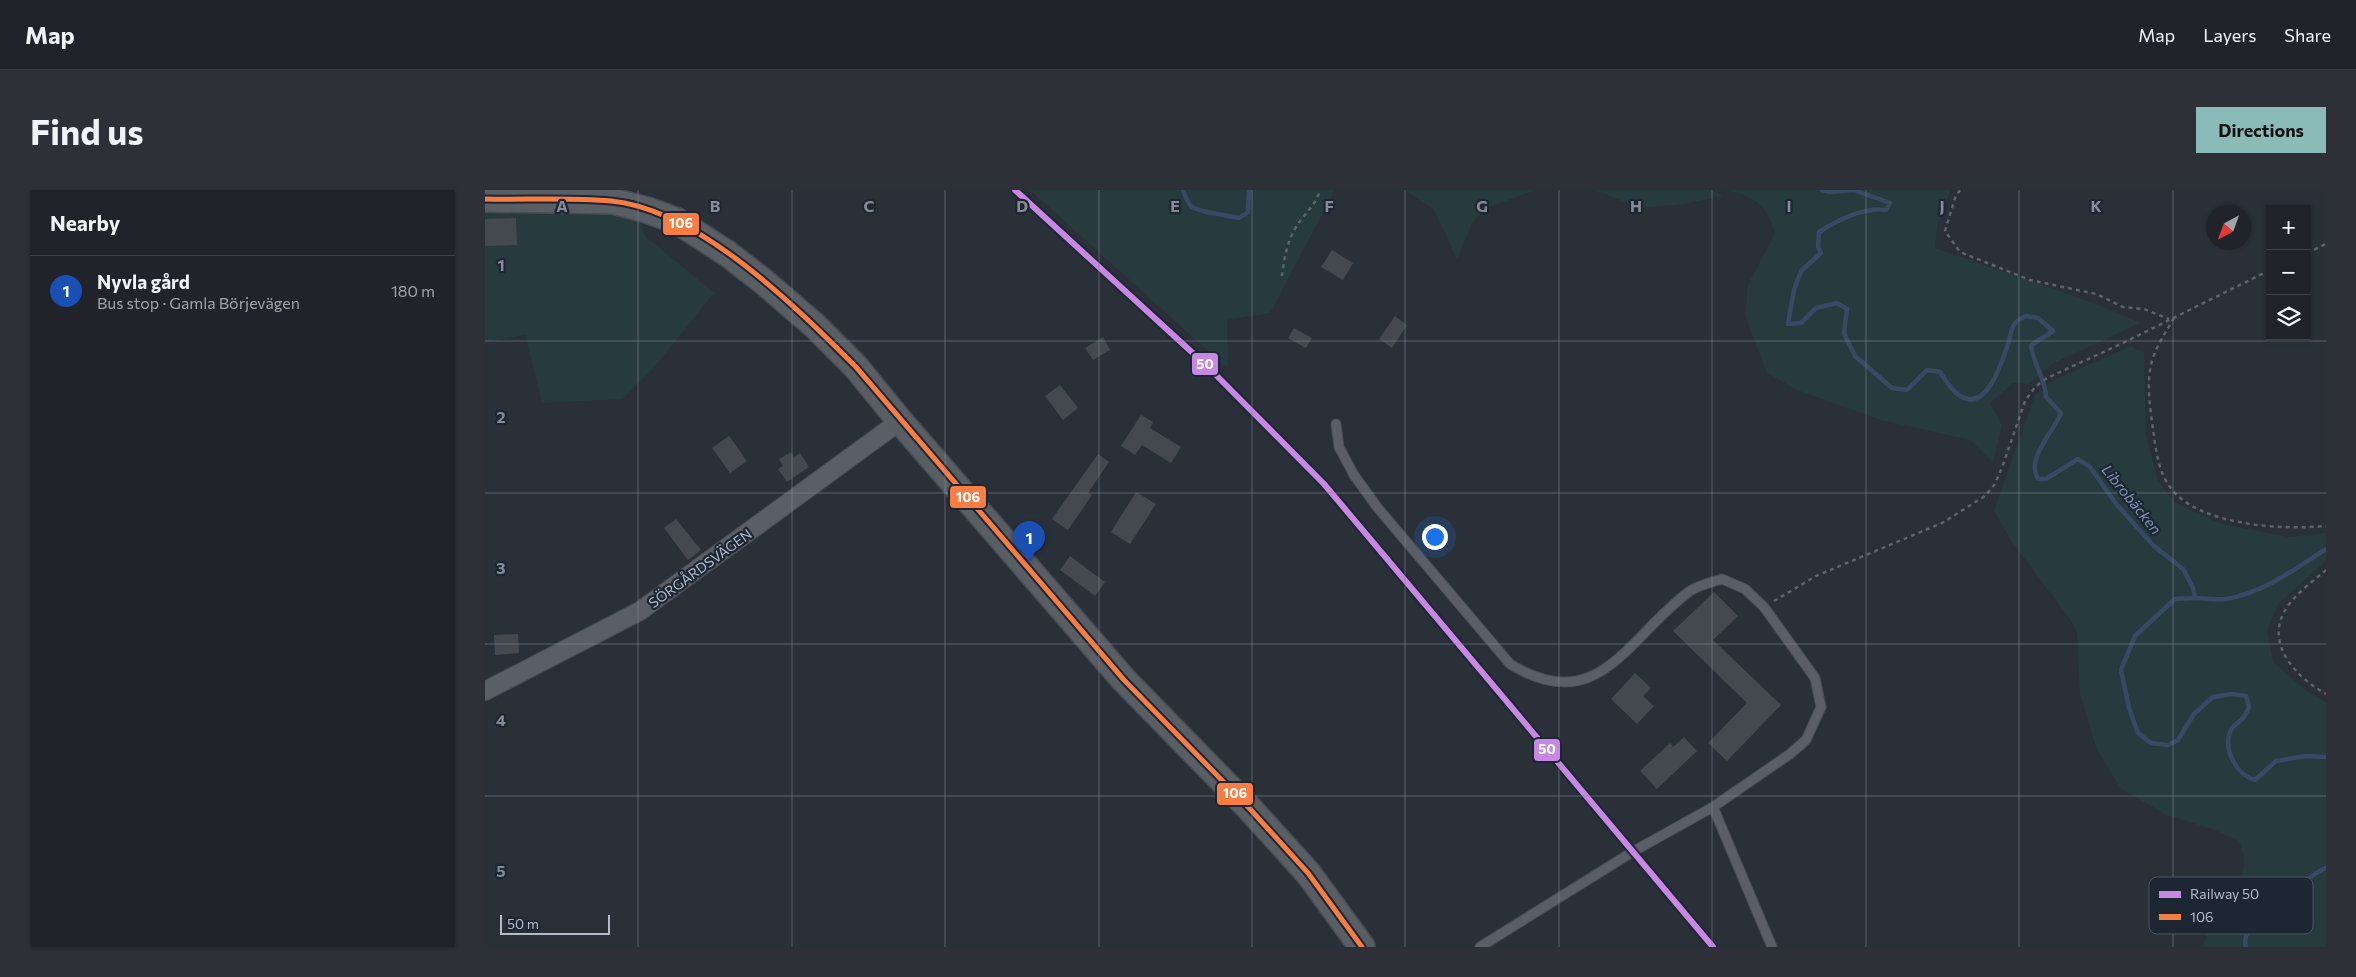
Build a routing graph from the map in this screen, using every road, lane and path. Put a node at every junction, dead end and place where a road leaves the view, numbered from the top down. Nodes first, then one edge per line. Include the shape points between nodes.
1 (1319, 190) edge
2 (1960, 190) edge
3 (485, 198) edge
4 (2326, 244) edge
5 (2311, 251) edge
6 (2266, 272) edge
7 (1282, 276) dead end
8 (2174, 316) junction
9 (2169, 318) junction
10 (900, 420) junction
11 (1336, 424) dead end
12 (2326, 526) edge
13 (2326, 570) edge
14 (1764, 607) junction
15 (485, 692) edge
16 (2326, 694) edge
17 (1713, 807) junction
18 (1362, 947) edge
19 (1480, 947) edge
20 (1773, 947) edge

1 - 7 path via 1317,199 1296,226 1285,250
2 - 9 path via 1945,231 1960,252 2030,280 2095,294 2123,306
3 - 10 street via 612,201 677,221 728,254 814,325 856,367
4 - 5 path
6 - 8 path
8 - 9 path
8 - 12 path via 2154,355 2149,381 2158,458 2169,486 2185,503 2208,514 2275,527
9 - 14 path via 2039,384 2025,402 2005,462 1995,484 1985,496 1941,523 1815,576
10 - 15 street, SÖRGÅRDSVÄGEN via 640,611
10 - 18 street via 1124,680 1308,873
11 - 14 lane via 1339,447 1377,507 1510,664 1530,676 1551,682 1586,680 1629,648 1691,590 1722,579 1745,590
13 - 16 path via 2286,609 2279,629 2281,646 2288,661 2309,684
14 - 17 lane via 1815,678 1821,707 1806,740
17 - 19 lane via 1634,851
17 - 20 lane

